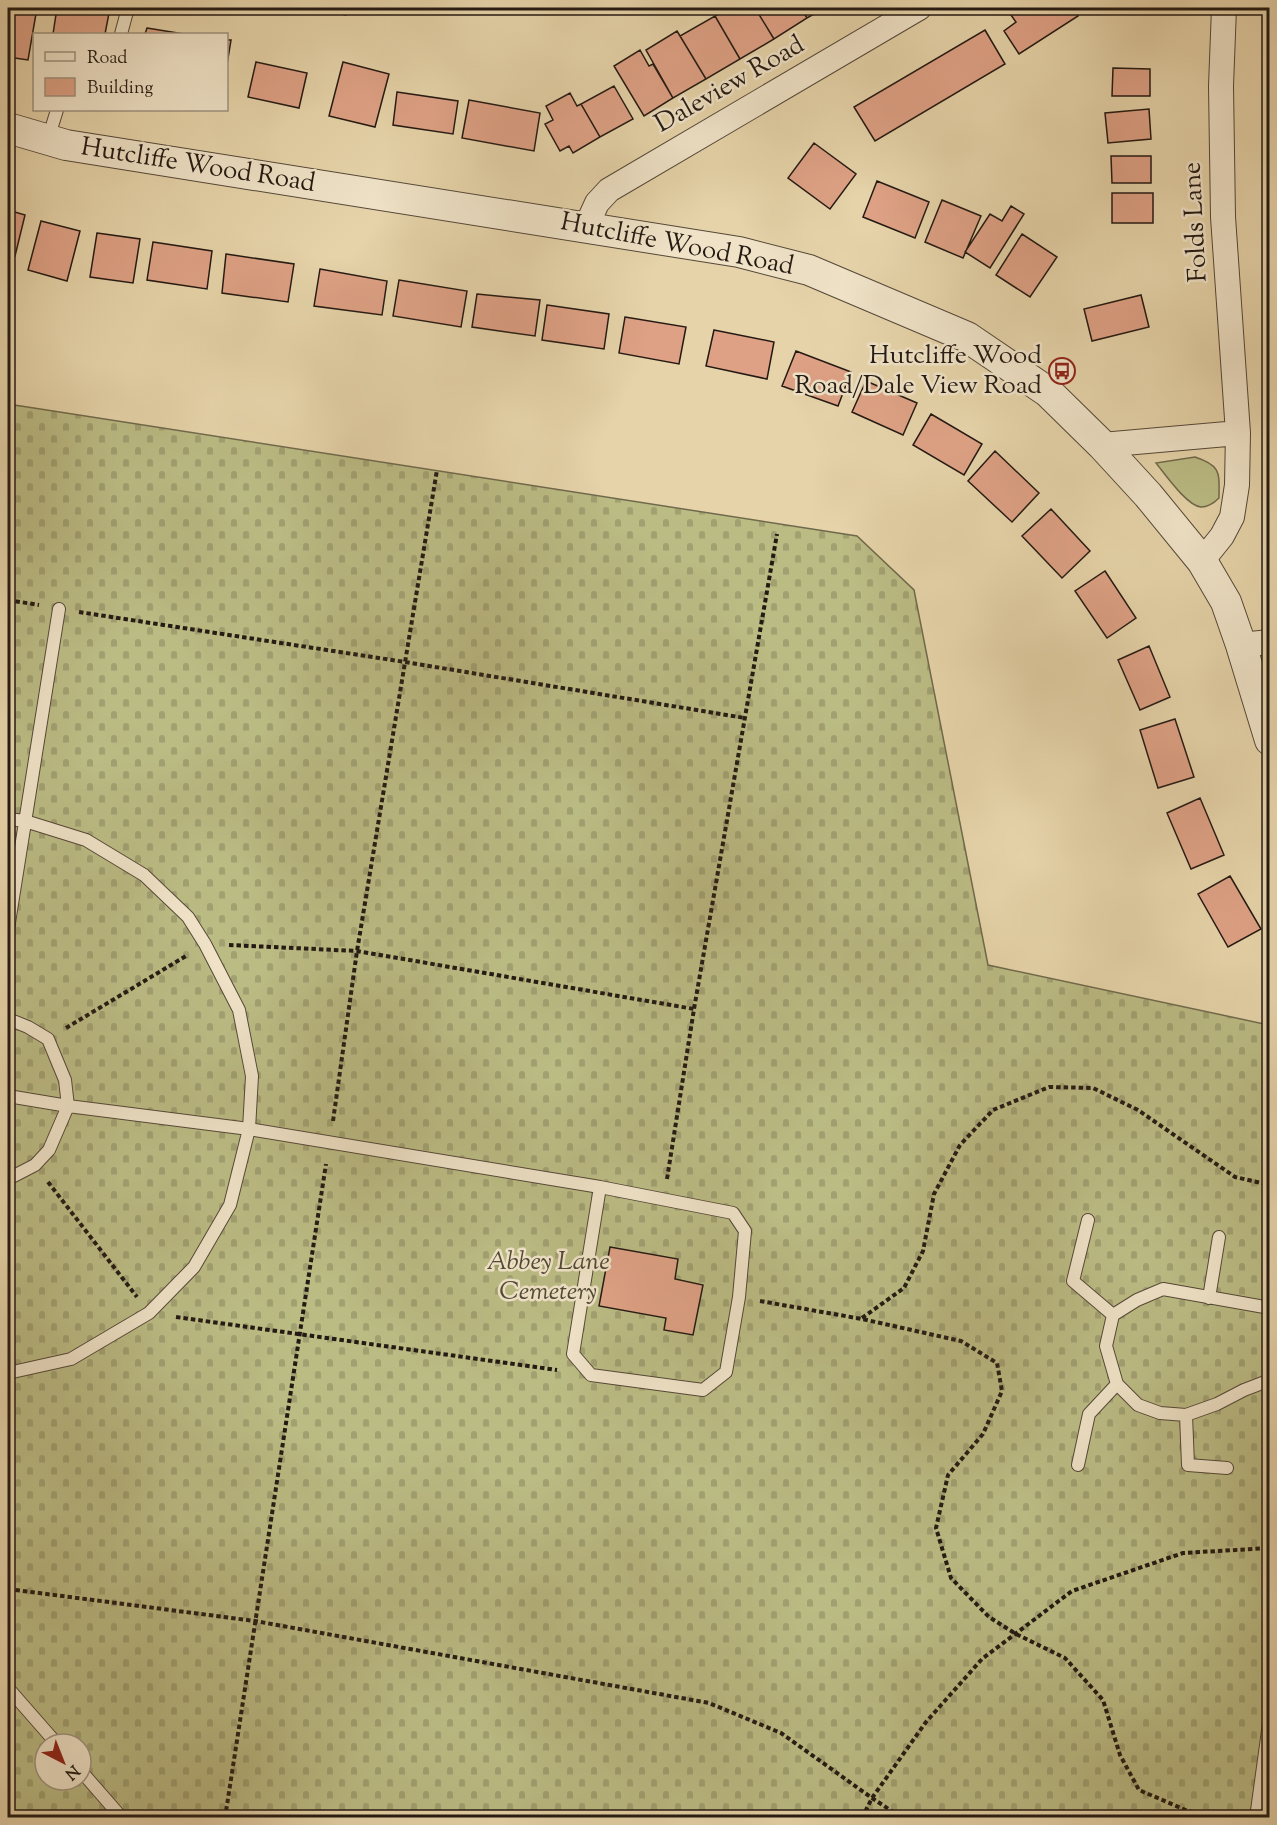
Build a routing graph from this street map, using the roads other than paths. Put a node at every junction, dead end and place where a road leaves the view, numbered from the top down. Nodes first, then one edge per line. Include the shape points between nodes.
1 (128, 8) edge
2 (919, 8) edge
3 (1224, 8) edge
4 (121, 33) edge
5 (57, 111) edge
6 (8, 128) edge
7 (48, 140) junction
8 (586, 227) junction
9 (1238, 433) junction
10 (1102, 445) junction
11 (1202, 561) junction
12 (59, 609) road end
13 (1255, 644) edge
14 (1269, 740) edge
15 (8, 819) edge
16 (25, 821) junction
17 (8, 929) edge
18 (8, 1019) edge
19 (8, 1096) edge
20 (68, 1106) junction
21 (249, 1129) junction
22 (8, 1179) edge
23 (600, 1187) junction
24 (1088, 1220) dead end
25 (1219, 1237) dead end
26 (1209, 1298) junction
27 (1269, 1308) edge
28 (1113, 1315) junction
29 (8, 1373) edge
30 (1269, 1380) edge
31 (1117, 1384) junction
32 (1186, 1415) junction
33 (1078, 1465) dead end
34 (1227, 1468) dead end
35 (8, 1688) edge
36 (1269, 1716) edge
37 (46, 1732) edge
38 (93, 1785) edge
39 (122, 1818) edge
40 (1256, 1818) edge

1 - 4 lane
2 - 8 street, Daleview Road via 609,190
3 - 9 street, Folds Lane via 1223,217
5 - 7 lane
6 - 7 street, Hutcliffe Wood Road
7 - 8 street, Hutcliffe Wood Road
8 - 10 street, Hutcliffe Wood Road via 739,252 809,270 903,309 966,337 1048,392
9 - 10 street
9 - 11 street, Folds Lane via 1232,517
10 - 11 street, Hutcliffe Wood Road
11 - 13 street, Hutcliffe Wood Road
12 - 16 lane
13 - 14 street, Hutcliffe Wood Road
15 - 16 lane
16 - 17 lane
16 - 21 lane via 86,840 144,875 188,917 239,1010 252,1076
18 - 20 lane via 48,1039 65,1080
19 - 20 lane
20 - 21 lane
20 - 22 lane via 49,1150 35,1165
21 - 23 lane
21 - 29 lane via 230,1205 194,1268 149,1313 71,1359
23 - 23 lane via 733,1213 745,1231 726,1372 703,1390 591,1375 573,1354
24 - 28 lane via 1073,1281
25 - 26 lane
26 - 27 lane
26 - 28 lane via 1163,1289
28 - 31 lane via 1106,1346
30 - 32 lane
31 - 32 lane via 1138,1405 1160,1413
31 - 33 lane via 1089,1413
32 - 34 lane via 1188,1465
35 - 37 lane
36 - 40 lane
38 - 39 lane

